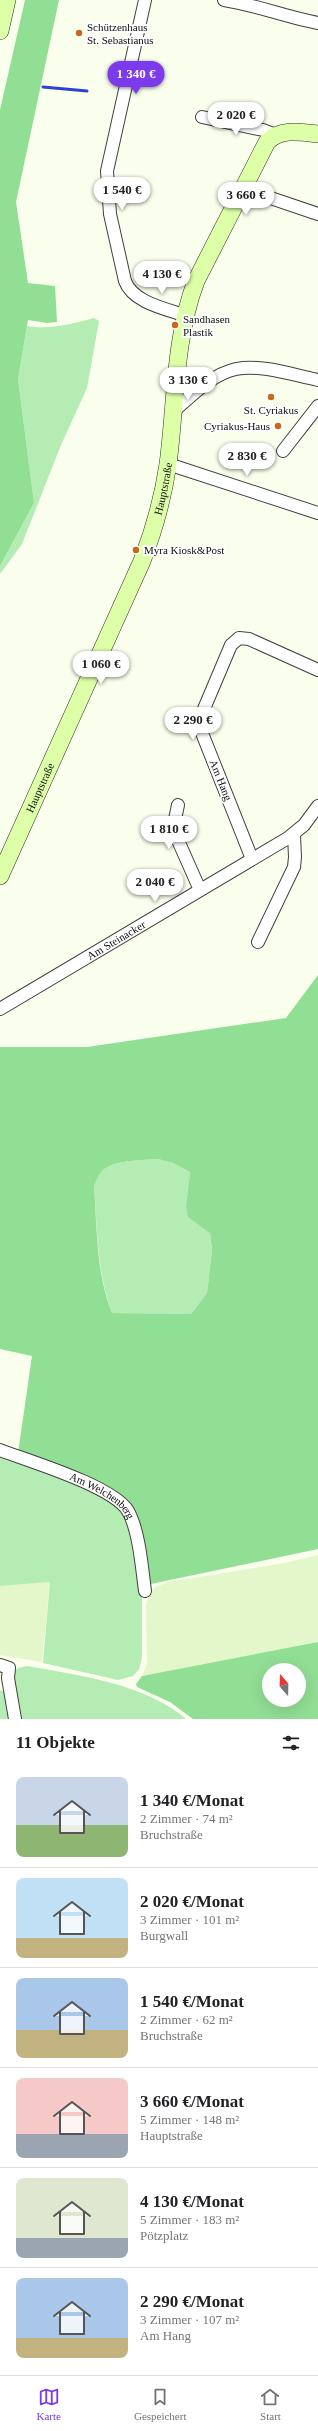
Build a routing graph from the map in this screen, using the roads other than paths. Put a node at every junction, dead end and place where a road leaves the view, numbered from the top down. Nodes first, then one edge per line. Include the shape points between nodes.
1 (7, 0) edge
2 (145, 0) edge
3 (224, 0) edge
4 (318, 23) edge
5 (0, 31) edge
6 (202, 117) dead end
7 (318, 134) edge
8 (276, 135) junction
9 (244, 189) junction
10 (318, 214) edge
11 (186, 316) junction
12 (318, 380) edge
13 (318, 406) edge
14 (173, 412) junction
15 (283, 451) dead end
16 (168, 464) junction
17 (318, 513) edge
18 (318, 670) edge
19 (178, 805) dead end
20 (318, 806) edge
21 (294, 835) junction
22 (252, 859) junction
23 (0, 876) edge
24 (200, 890) junction
25 (258, 942) dead end
26 (0, 1008) edge
27 (0, 1450) edge
28 (145, 1591) dead end
29 (5, 1667) edge
30 (16, 1719) edge

1 - 5 street
2 - 11 street via 107,172 110,214 126,284 144,300
3 - 4 street via 253,5
6 - 8 street
7 - 8 street via 291,132
8 - 9 street, Hauptstraße via 266,144
9 - 10 street
9 - 11 street, Hauptstraße via 196,281
11 - 14 street, Hauptstraße
12 - 14 street via 259,369 236,369 212,380
13 - 15 street
14 - 16 street, Hauptstraße
16 - 17 street
16 - 23 street, Hauptstraße via 160,508 142,561
18 - 22 street, Am Hang via 253,640 241,638 231,645 198,723
19 - 24 street via 172,829
20 - 21 street, Am Steinacker
21 - 22 street, Am Steinacker
21 - 25 street via 294,867
22 - 24 street, Am Steinacker
24 - 26 street, Am Steinacker
27 - 28 street, Am Welchenberg via 98,1488 119,1500 132,1521
29 - 30 street

